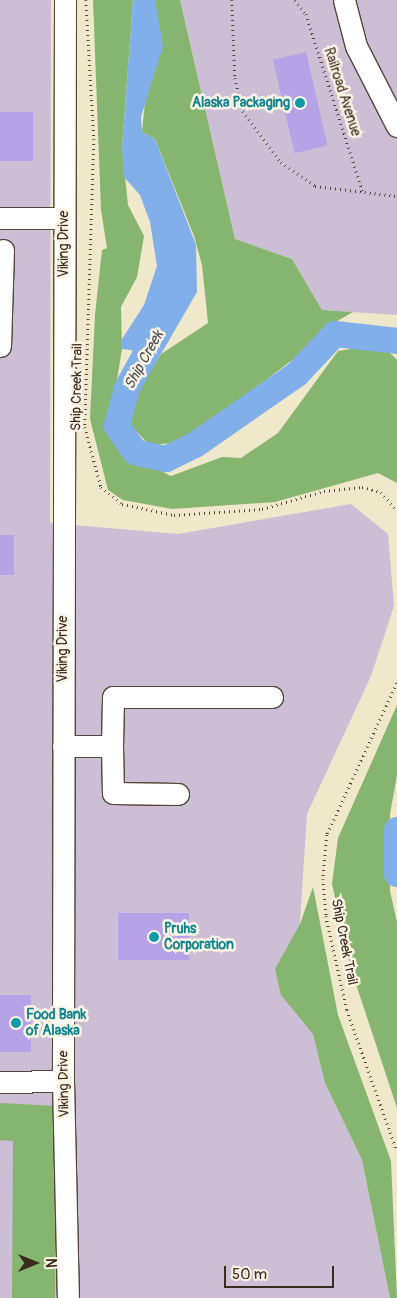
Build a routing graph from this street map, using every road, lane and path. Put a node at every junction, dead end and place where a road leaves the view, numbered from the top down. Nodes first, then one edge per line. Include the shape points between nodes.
1 (65, 0) edge
2 (86, 0) edge
3 (232, 0) edge
4 (295, 0) edge
5 (344, 0) edge
6 (397, 126) edge
7 (363, 193) junction
8 (397, 196) edge
9 (0, 218) edge
10 (64, 218) junction
11 (3, 250) dead end
12 (0, 346) edge
13 (397, 510) edge
14 (397, 683) edge
15 (272, 697) dead end
16 (63, 746) junction
17 (112, 746) junction
18 (178, 794) dead end
19 (63, 1081) junction
20 (0, 1082) edge
21 (397, 1151) edge
22 (68, 1298) edge

1 - 10 street, Viking Drive
2 - 13 path, Ship Creek Trail via 94,139 85,427 101,487 122,504 174,515 262,509 324,491 362,487 381,492
3 - 7 path via 235,78 243,111 281,162 315,186
4 - 7 path, Railroad Avenue via 306,14
5 - 6 street via 356,46
7 - 8 path
9 - 10 street
10 - 16 street, Viking Drive
11 - 12 street
14 - 21 path, Ship Creek Trail via 332,820 323,879 326,916 347,1010
15 - 17 street via 113,698
16 - 17 street
16 - 19 street, Viking Drive
17 - 18 street via 113,793
19 - 20 street
19 - 22 street, Viking Drive

